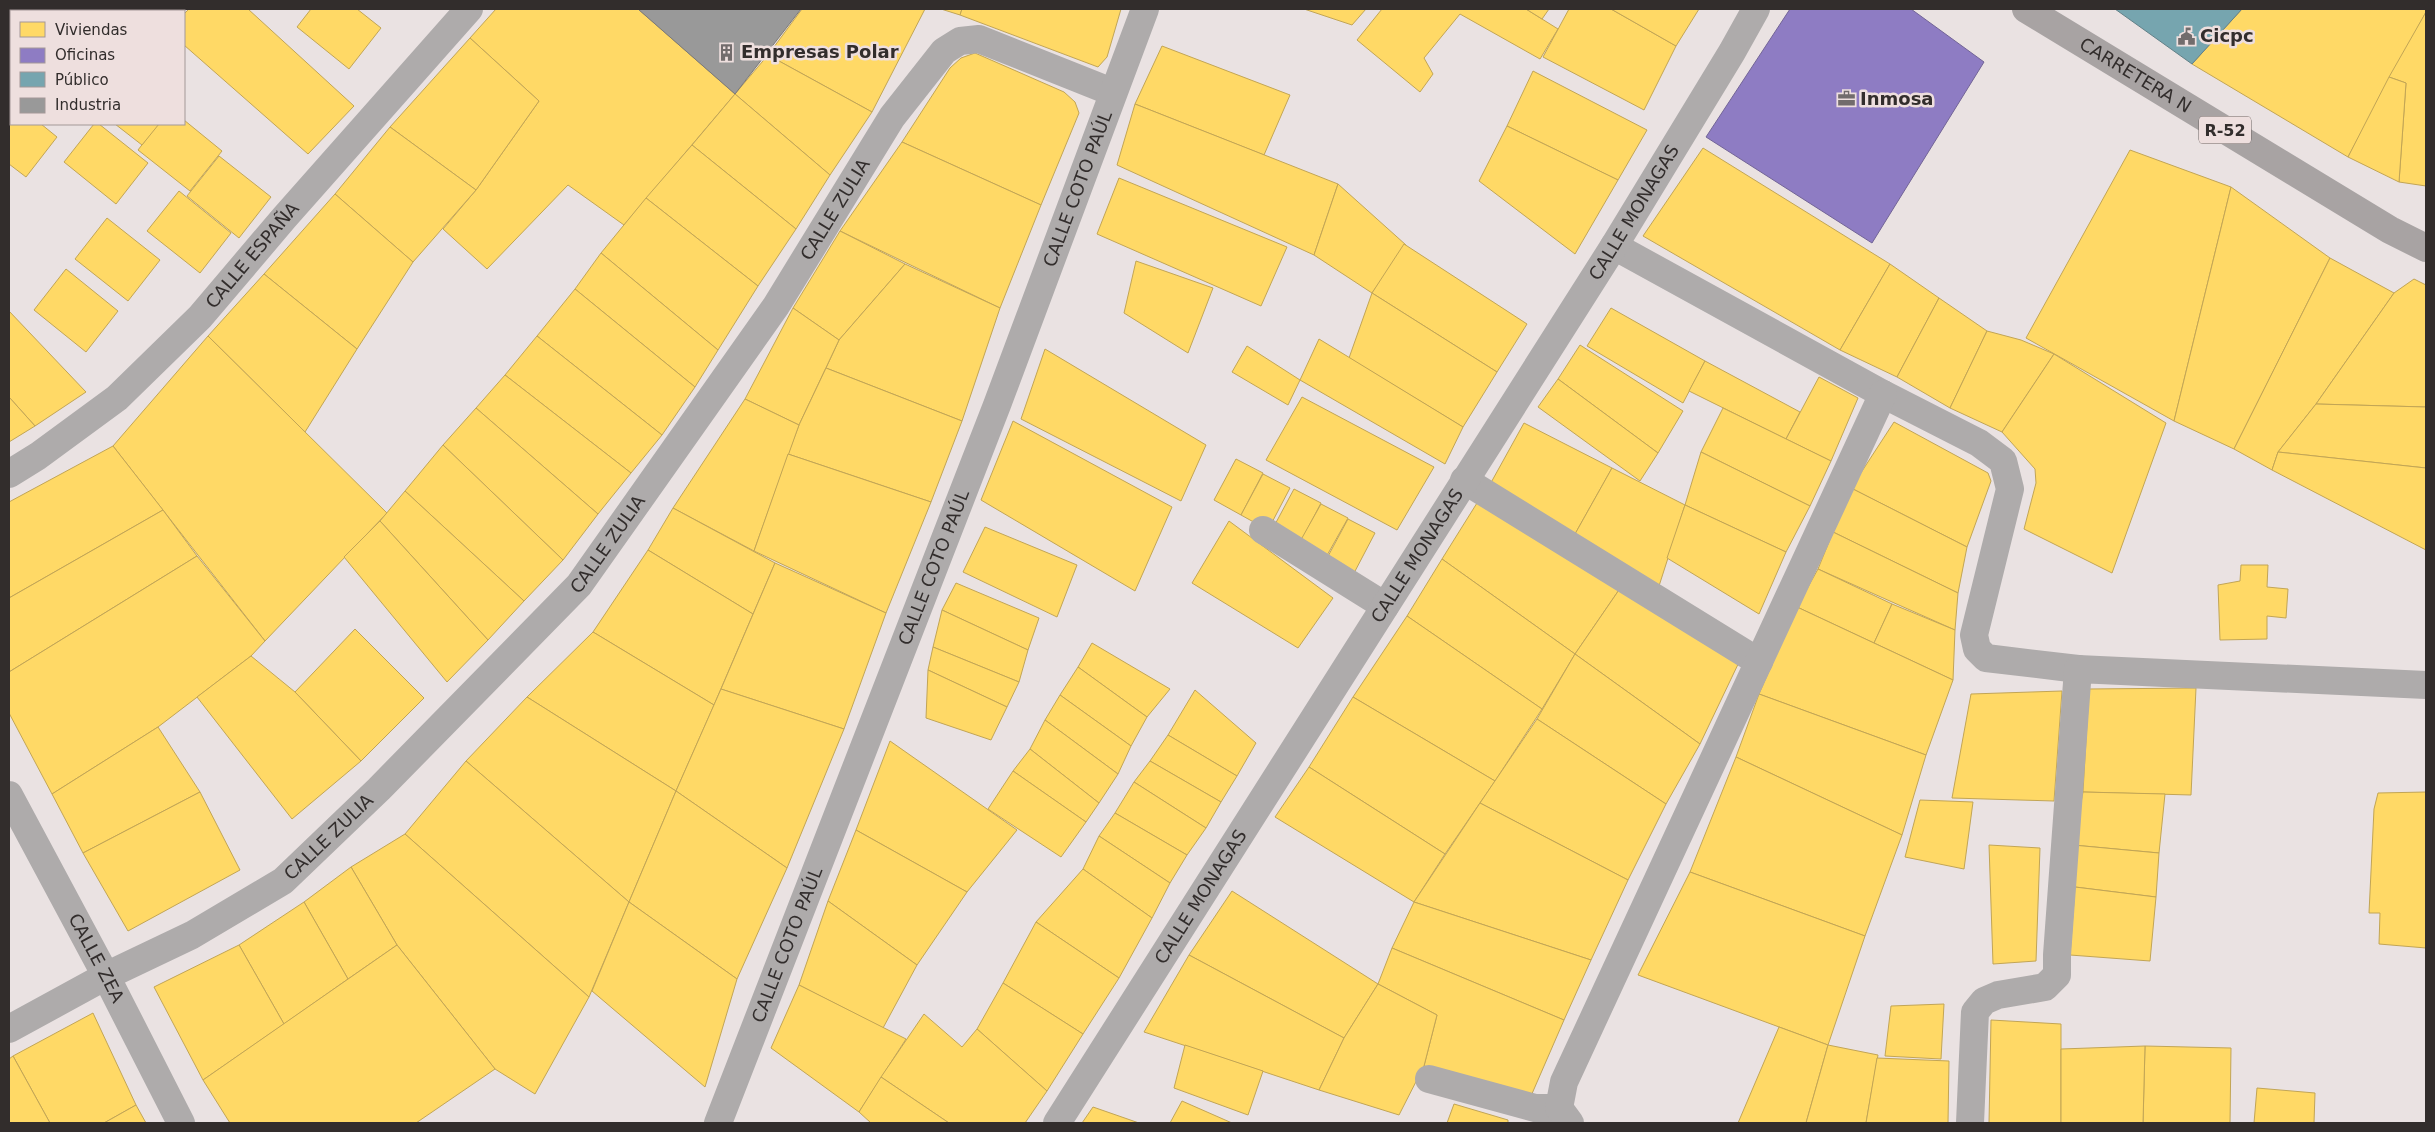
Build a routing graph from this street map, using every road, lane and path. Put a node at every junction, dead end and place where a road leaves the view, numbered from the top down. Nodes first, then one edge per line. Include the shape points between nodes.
1 (470, 9) edge
2 (1144, 9) edge
3 (1756, 9) edge
4 (2026, 9) edge
5 (1112, 92) junction
6 (1614, 246) junction
7 (2426, 248) edge
8 (1883, 394) junction
9 (9, 474) edge
10 (1464, 480) junction
11 (1263, 530) dead end
12 (1385, 606) junction
13 (1759, 662) junction
14 (2078, 669) junction
15 (2426, 685) edge
16 (9, 795) edge
17 (106, 976) junction
18 (9, 1029) edge
19 (1429, 1079) dead end
20 (1565, 1116) edge
21 (181, 1123) edge
22 (718, 1123) edge
23 (1057, 1123) edge
24 (1970, 1123) edge

1 - 9 street, CALLE ESPAÑA via 200,317 118,398
2 - 5 street, CALLE COTO PAÚL
3 - 6 street, CALLE MONAGAS
4 - 7 main road, CARRETERA N / R-52 via 2390,230
5 - 17 street, CALLE ZULIA via 979,38 960,42 944,51 892,116 776,306 579,585 379,789 283,881 192,935
5 - 22 street, CALLE COTO PAÚL via 997,405
6 - 8 street
6 - 10 street, CALLE MONAGAS
8 - 13 street
8 - 14 street via 1979,443 2002,461 2010,489 1974,635 1977,649 1986,658
10 - 12 street, CALLE MONAGAS
10 - 13 street
11 - 12 street
12 - 23 street, CALLE MONAGAS
13 - 20 street via 1564,1082
14 - 15 street
14 - 24 street via 2057,975 2045,987 1998,995 1984,1001 1975,1012
16 - 17 street, CALLE ZEA
17 - 18 street, CALLE ZULIA
17 - 21 street, CALLE ZEA
19 - 20 street

